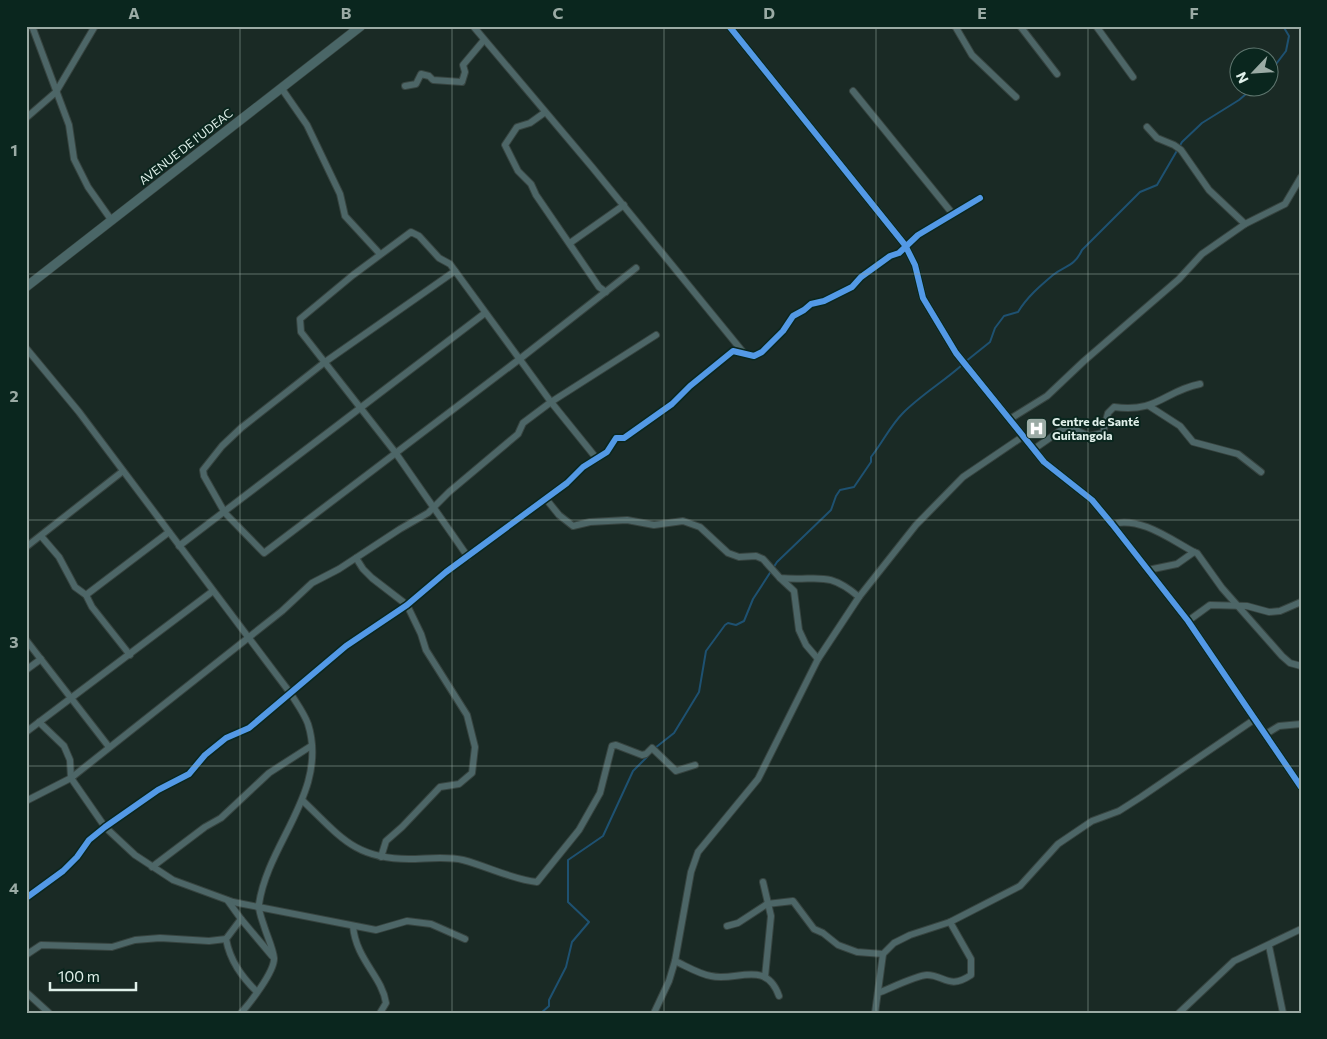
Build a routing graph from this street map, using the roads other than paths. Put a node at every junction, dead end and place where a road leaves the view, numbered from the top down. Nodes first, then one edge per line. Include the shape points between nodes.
1 (32, 26) edge
2 (96, 26) edge
3 (361, 26) edge
4 (473, 26) edge
5 (729, 26) edge
6 (955, 26) edge
7 (1020, 26) edge
8 (1096, 26) edge
9 (484, 40) junction
10 (1057, 74) dead end
11 (1133, 76) dead end
12 (405, 86) dead end
13 (282, 88) junction
14 (853, 91) dead end
15 (56, 92) junction
16 (1016, 97) dead end
17 (544, 113) junction
18 (26, 118) edge
19 (1147, 127) dead end
20 (1301, 177) edge
21 (980, 198) dead end
22 (624, 205) junction
23 (952, 214) junction
24 (112, 221) junction
25 (1245, 224) junction
26 (570, 243) junction
27 (905, 245) junction
28 (380, 254) junction
29 (636, 268) dead end
30 (455, 271) junction
31 (26, 287) edge
32 (606, 292) junction
33 (485, 313) junction
34 (656, 335) dead end
35 (26, 348) edge
36 (743, 352) junction
37 (521, 358) junction
38 (325, 362) junction
39 (1200, 384) dead end
40 (551, 402) junction
41 (1149, 406) junction
42 (360, 408) junction
43 (1010, 419) junction
44 (1022, 437) junction
45 (1034, 448) junction
46 (395, 452) junction
47 (597, 459) junction
48 (123, 471) junction
49 (1261, 472) dead end
50 (546, 499) junction
51 (434, 507) junction
52 (225, 513) junction
53 (1112, 524) junction
54 (169, 532) junction
55 (41, 536) junction
56 (179, 546) junction
57 (26, 547) edge
58 (1194, 552) junction
59 (468, 557) junction
60 (356, 558) junction
61 (1148, 570) junction
62 (780, 578) junction
63 (213, 591) junction
64 (86, 595) junction
65 (859, 596) junction
66 (1301, 602) edge
67 (407, 605) junction
68 (1238, 606) junction
69 (1188, 621) junction
70 (248, 638) junction
71 (26, 640) edge
72 (130, 655) junction
73 (40, 659) junction
74 (818, 659) junction
75 (1301, 666) edge
76 (26, 670) edge
77 (291, 694) junction
78 (70, 697) junction
79 (1255, 719) junction
80 (39, 722) junction
81 (1301, 724) edge
82 (26, 732) edge
83 (1266, 734) junction
84 (311, 746) junction
85 (109, 747) junction
86 (695, 765) dead end
87 (71, 778) junction
88 (1301, 787) edge
89 (26, 801) edge
90 (302, 801) junction
91 (105, 827) junction
92 (381, 858) junction
93 (152, 867) junction
94 (763, 882) dead end
95 (26, 898) edge
96 (228, 901) junction
97 (767, 904) junction
98 (258, 906) junction
99 (240, 919) junction
100 (950, 922) junction
101 (353, 926) junction
102 (726, 926) dead end
103 (1301, 929) edge
104 (226, 939) junction
105 (465, 939) dead end
106 (1268, 946) junction
107 (883, 954) junction
108 (26, 955) edge
109 (274, 959) junction
110 (675, 961) junction
111 (765, 977) junction
112 (26, 992) edge
113 (257, 992) junction
114 (878, 993) junction
115 (779, 996) dead end
116 (1180, 1012) edge
117 (49, 1013) edge
118 (241, 1013) edge
119 (380, 1013) edge
120 (654, 1013) edge
121 (875, 1013) edge
122 (1283, 1013) edge

1 - 15 street
2 - 15 street
3 - 13 main road, AVENUE DE I'UDEAC
4 - 9 street
5 - 27 street
6 - 16 street via 972,55
7 - 10 street
8 - 11 street
9 - 12 street via 463,65 462,82 433,80 421,74 416,84
9 - 17 street
13 - 24 main road, AVENUE DE I'UDEAC
13 - 28 street via 307,125 340,194 345,216
14 - 23 street
15 - 18 street
15 - 24 street via 70,125 74,158 88,187
17 - 22 street
17 - 26 street via 530,123 516,127 505,145 518,171 531,184
19 - 25 street via 1157,138 1181,150 1210,190
20 - 25 street via 1285,204
21 - 23 street
22 - 26 street
22 - 36 street
23 - 27 street
24 - 31 main road, AVENUE DE I'UDEAC
25 - 43 street via 1202,254 1179,279 1047,396
26 - 32 street via 599,287
27 - 36 street via 899,253 860,277 852,287 811,304 793,316 762,352 754,356
27 - 43 street via 915,265 923,298 956,354
28 - 30 street via 411,232
28 - 38 street via 300,319 301,332
29 - 32 street
30 - 33 street
30 - 38 street
32 - 37 street
33 - 37 street
33 - 42 street
34 - 40 street
35 - 48 street
36 - 47 street via 733,351 672,404 624,438 616,438 607,452
37 - 40 street
37 - 46 street
38 - 42 street
38 - 52 street via 228,439 203,470
39 - 41 street
40 - 47 street
40 - 51 street via 523,423 518,434
41 - 45 street via 1133,409 1114,407 1108,413 1103,433 1089,436 1067,426
41 - 49 street via 1180,426 1193,442 1238,454
42 - 46 street
42 - 52 street
43 - 44 street
44 - 45 street
44 - 65 street via 963,477 916,525
45 - 53 street via 1044,462 1092,500
46 - 51 street
46 - 52 street via 264,552
47 - 50 street
48 - 54 street
48 - 55 street
50 - 59 street
50 - 62 street via 573,526 627,520 654,525 683,522 700,527 728,553 763,559
51 - 59 street
51 - 60 street
52 - 56 street
53 - 58 street via 1124,521 1155,530
53 - 61 street
54 - 56 street
54 - 64 street
55 - 57 street
55 - 64 street via 75,587
56 - 63 street
58 - 61 street via 1177,564
58 - 68 street
59 - 67 street
60 - 67 street via 372,578
60 - 70 street via 312,583
61 - 69 street
62 - 65 street via 803,581 831,579
62 - 74 street via 794,591 799,630
63 - 70 street
63 - 72 street
64 - 72 street
65 - 74 street
66 - 68 street via 1269,612
67 - 77 street via 346,646
67 - 92 street via 426,650 467,716 475,747 472,773 459,784 440,787 386,841
68 - 69 street via 1210,605
68 - 75 street via 1282,656
69 - 79 street
70 - 77 street
70 - 85 street
71 - 73 street
72 - 78 street
73 - 76 street
73 - 78 street
74 - 110 street via 758,779 698,852 691,872
77 - 84 street via 308,725
77 - 91 street via 249,728 226,738 189,774 158,790
78 - 80 street
78 - 85 street
79 - 83 street
79 - 100 street via 1142,797 1119,811 1092,821 1058,844 1020,886
80 - 82 street
80 - 87 street via 64,746 70,760
81 - 83 street via 1279,726
83 - 88 street
84 - 90 street via 308,781
84 - 93 street via 269,773 221,818
85 - 87 street
86 - 92 street via 676,772 653,750 642,755 612,746 600,793 579,830 537,882 519,880 462,860
87 - 89 street
87 - 91 street
90 - 92 street via 346,842
90 - 98 street via 265,877
91 - 93 street
91 - 95 street via 89,840 63,871
93 - 96 street via 173,880
94 - 97 street
96 - 98 street
96 - 99 street
97 - 102 street via 738,923
97 - 107 street via 793,901 814,930 838,945 857,952
97 - 111 street via 771,916
98 - 101 street
98 - 109 street
99 - 104 street
99 - 109 street
100 - 107 street via 910,934
100 - 114 street via 971,959 971,975 962,982 944,981 927,975
101 - 105 street via 376,930 415,922 431,924
101 - 119 street via 357,947 385,993 386,1003
103 - 106 street
104 - 108 street via 160,938 135,940 112,947 41,945
104 - 113 street via 232,960
106 - 116 street via 1225,967
106 - 122 street
107 - 114 street
109 - 113 street via 272,970
110 - 111 street via 712,977 754,973
110 - 120 street
111 - 115 street
112 - 117 street
113 - 118 street
114 - 121 street

